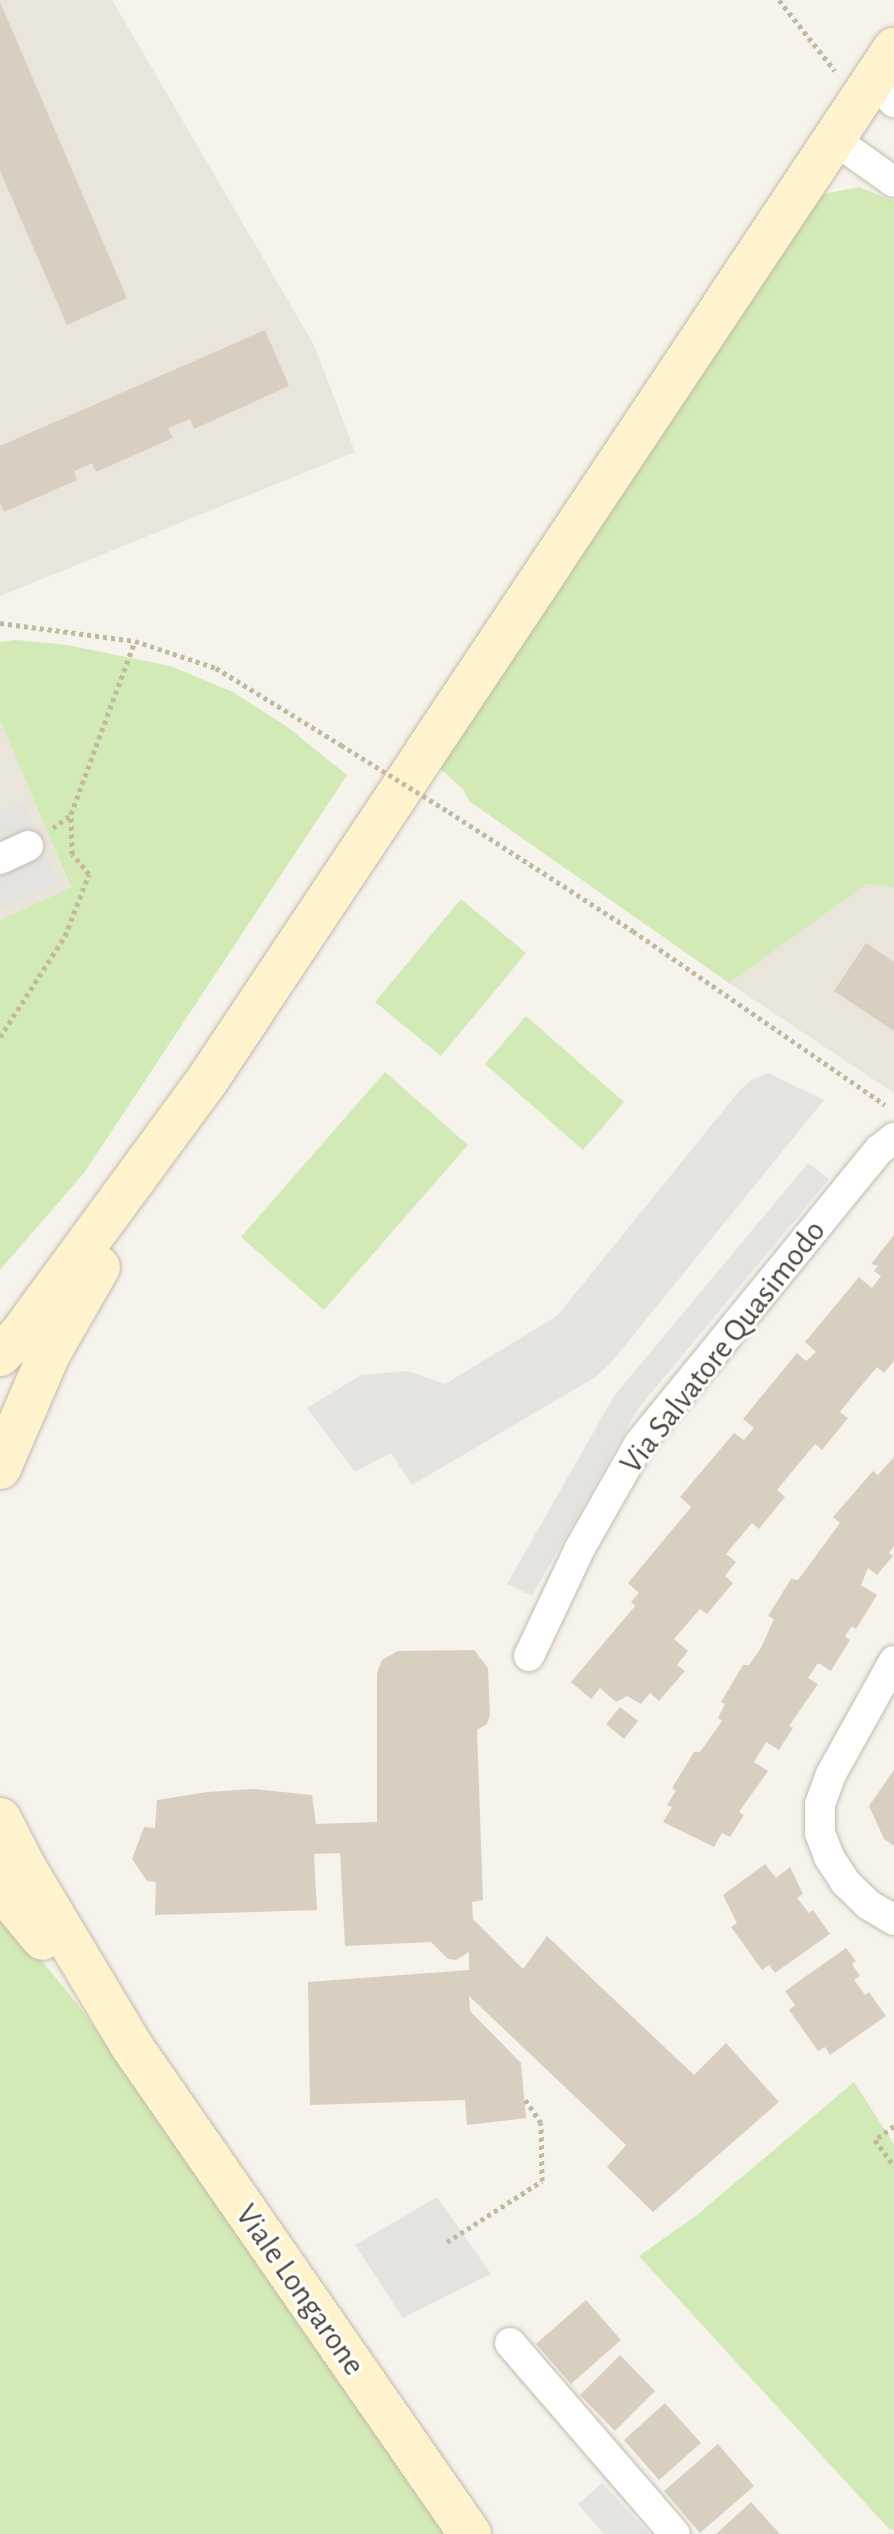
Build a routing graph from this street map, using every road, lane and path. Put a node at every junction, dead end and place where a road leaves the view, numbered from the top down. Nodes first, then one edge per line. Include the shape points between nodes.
1 (779, 0) edge
2 (880, 83) edge
3 (835, 140) junction
4 (894, 182) edge
5 (0, 623) edge
6 (135, 641) junction
7 (28, 846) dead end
8 (0, 859) edge
9 (0, 1037) edge
10 (208, 1079) junction
11 (894, 1115) edge
12 (894, 1138) edge
13 (0, 1355) edge
14 (0, 1468) edge
15 (529, 1656) dead end
16 (894, 1661) edge
17 (0, 1819) edge
18 (0, 1887) edge
19 (894, 1920) edge
20 (131, 2045) junction
21 (524, 2098) dead end
22 (894, 2126) edge
23 (894, 2166) edge
24 (447, 2242) dead end
25 (510, 2343) dead end
26 (470, 2534) edge
27 (675, 2534) edge

1 - 2 path
2 - 3 main road
3 - 4 street
3 - 10 main road
5 - 6 path
6 - 9 path via 71,814 72,854 89,874 65,936
6 - 11 path, bridge via 216,668 449,812 633,931 879,1099
7 - 8 street
10 - 13 main road
10 - 14 main road via 49,1354
12 - 15 street, Via Salvatore Quasimodo via 639,1444 580,1548
16 - 19 street via 831,1774 820,1804 820,1833 829,1857 861,1897
17 - 20 main road, Viale Longarone
18 - 20 main road, Viale Longarone
20 - 26 main road, Viale Longarone
21 - 24 path via 541,2123 542,2181
22 - 23 path via 875,2140
25 - 27 street

